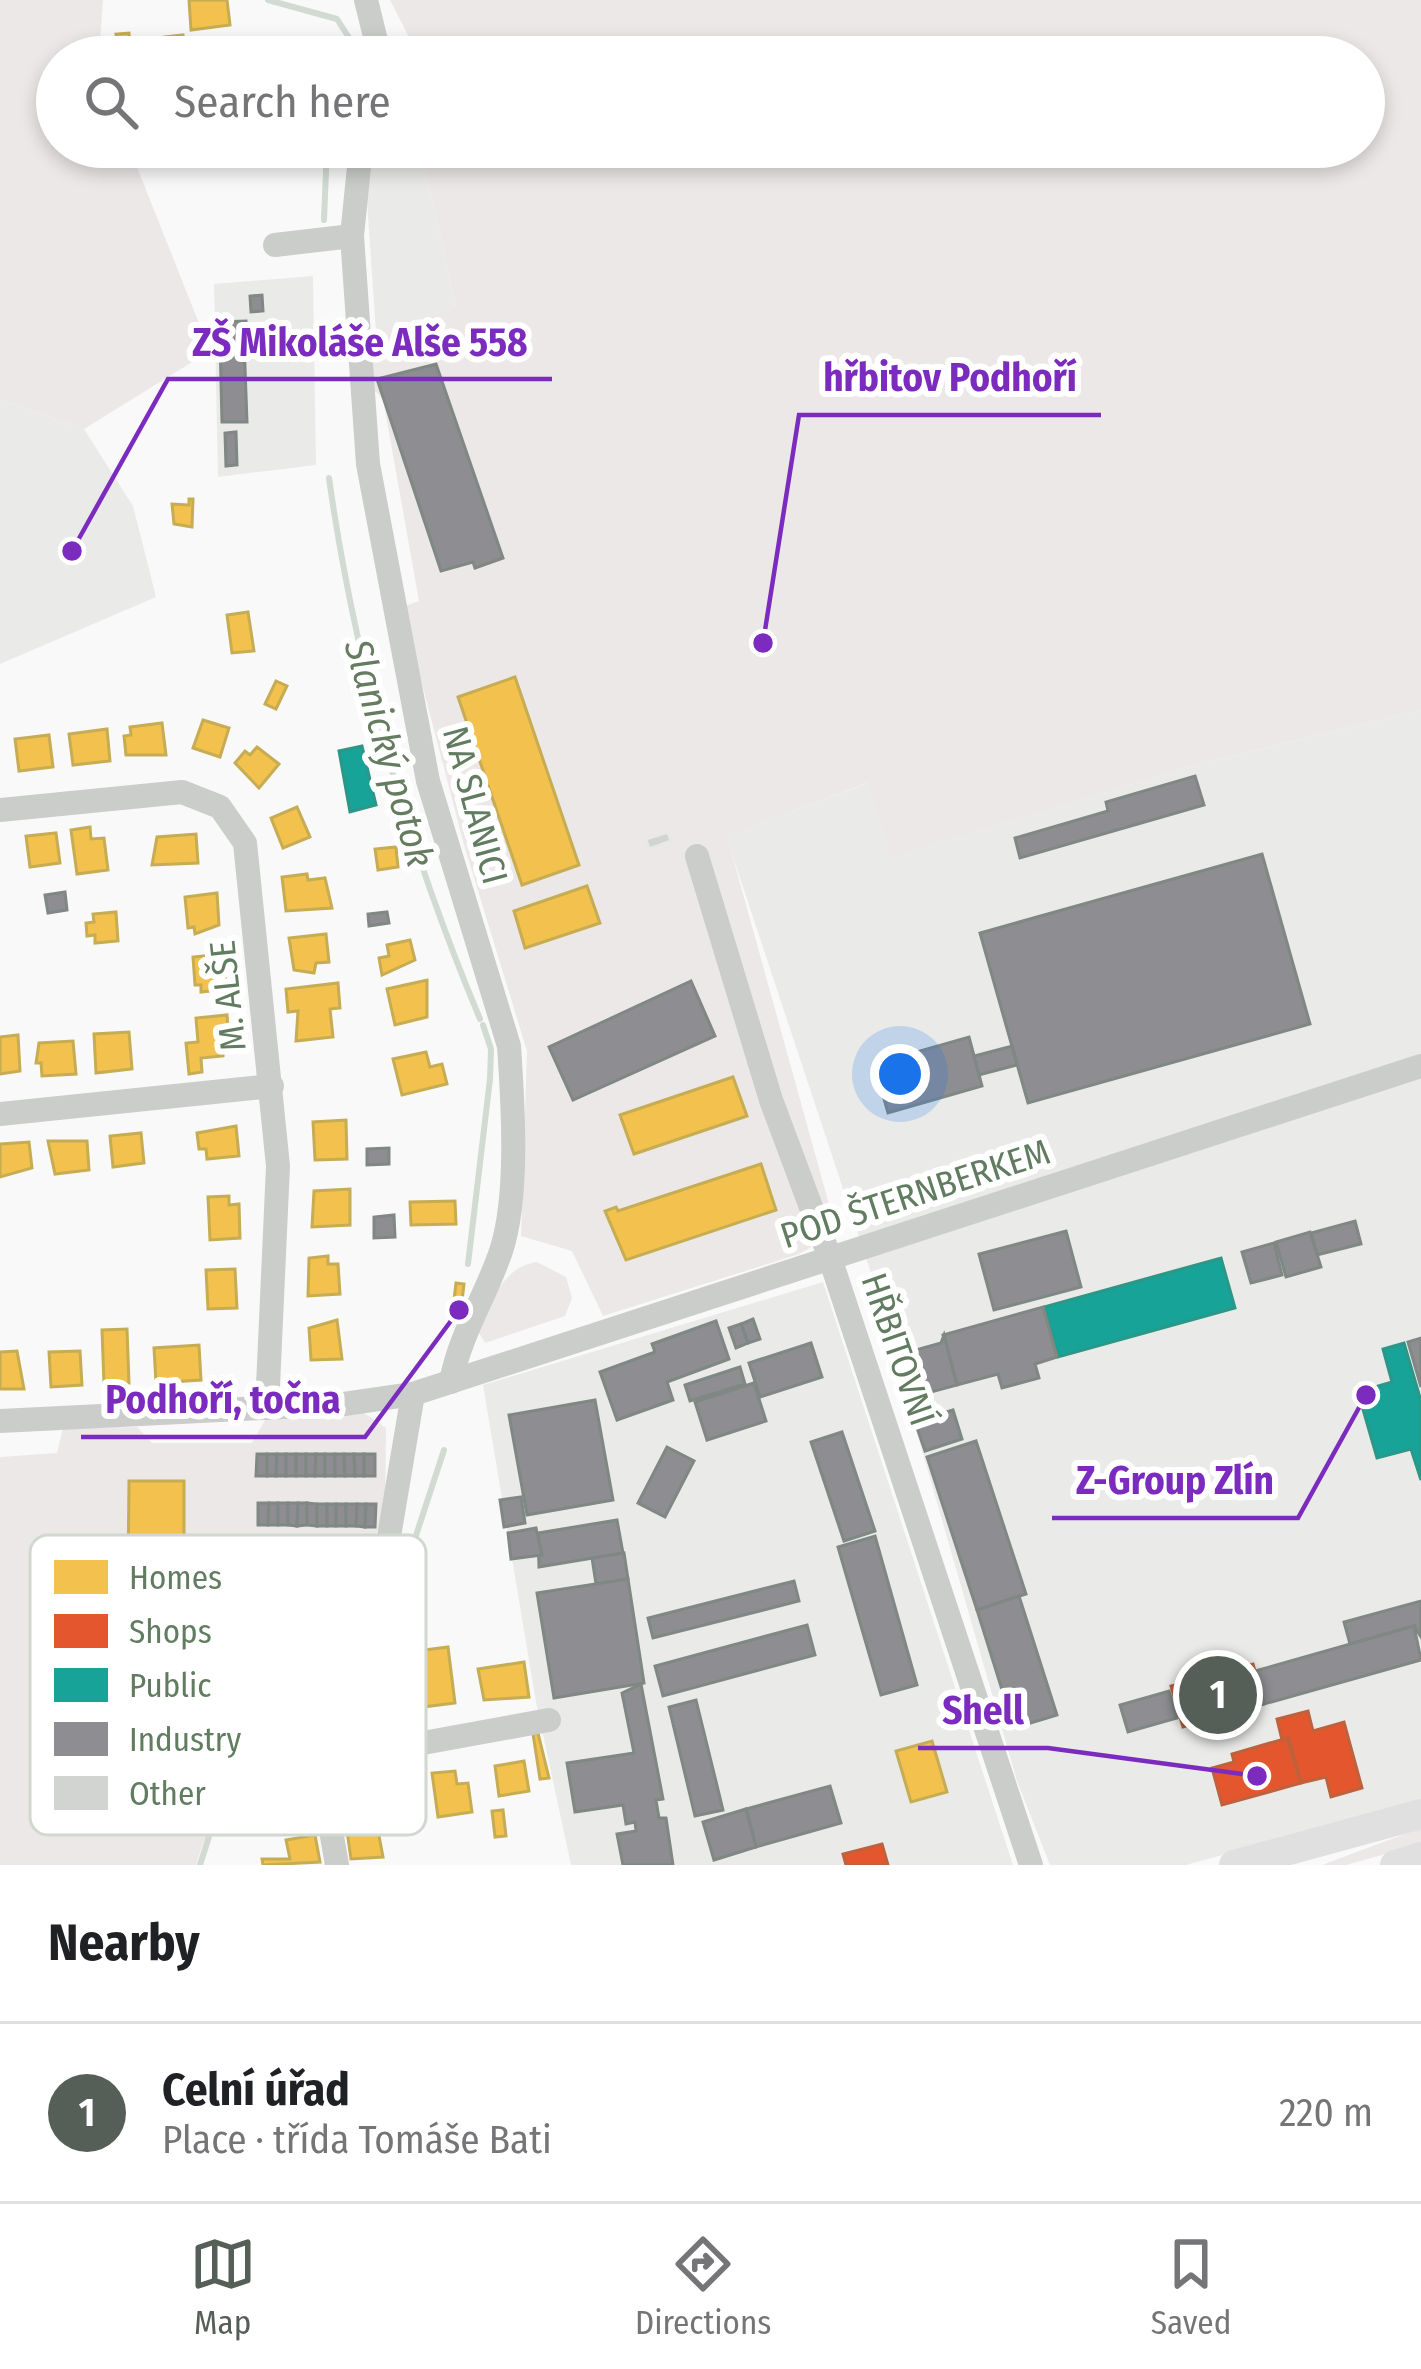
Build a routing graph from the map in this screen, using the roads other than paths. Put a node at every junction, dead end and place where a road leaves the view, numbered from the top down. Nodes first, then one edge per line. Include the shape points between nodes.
1 (366, 0) edge
2 (375, 36) edge
3 (359, 168) edge
4 (352, 236) junction
5 (275, 245) dead end
6 (0, 810) edge
7 (697, 856) dead end
8 (1421, 1066) edge
9 (272, 1086) junction
10 (0, 1114) edge
11 (830, 1258) junction
12 (432, 1388) junction
13 (267, 1408) junction
14 (0, 1421) edge
15 (391, 1535) edge
16 (549, 1720) dead end
17 (426, 1742) edge
18 (1421, 1814) edge
19 (332, 1835) edge
20 (1421, 1858) edge
21 (337, 1865) edge
22 (1031, 1865) edge
23 (1234, 1865) edge
24 (1395, 1865) edge

1 - 2 street
3 - 4 street, NA SLANICI
4 - 5 street
4 - 12 street, NA SLANICI via 364,432 428,781 508,1046 508,1220 461,1341
6 - 9 street, M. ALŠE via 182,791 220,807 244,843
7 - 11 street, HŘBITOVNÍ via 770,1100
8 - 11 street, POD ŠTERNBERKEM
9 - 10 street
9 - 13 street, M. ALŠE via 278,1209
11 - 12 street, POD ŠTERNBERKEM
11 - 22 street, HŘBITOVNÍ
12 - 13 street, POD ŠTERNBERKEM
12 - 15 street, NA SLANICI
13 - 14 street, POD ŠTERNBERKEM
16 - 17 street
18 - 23 main road
19 - 21 street
20 - 24 main road

